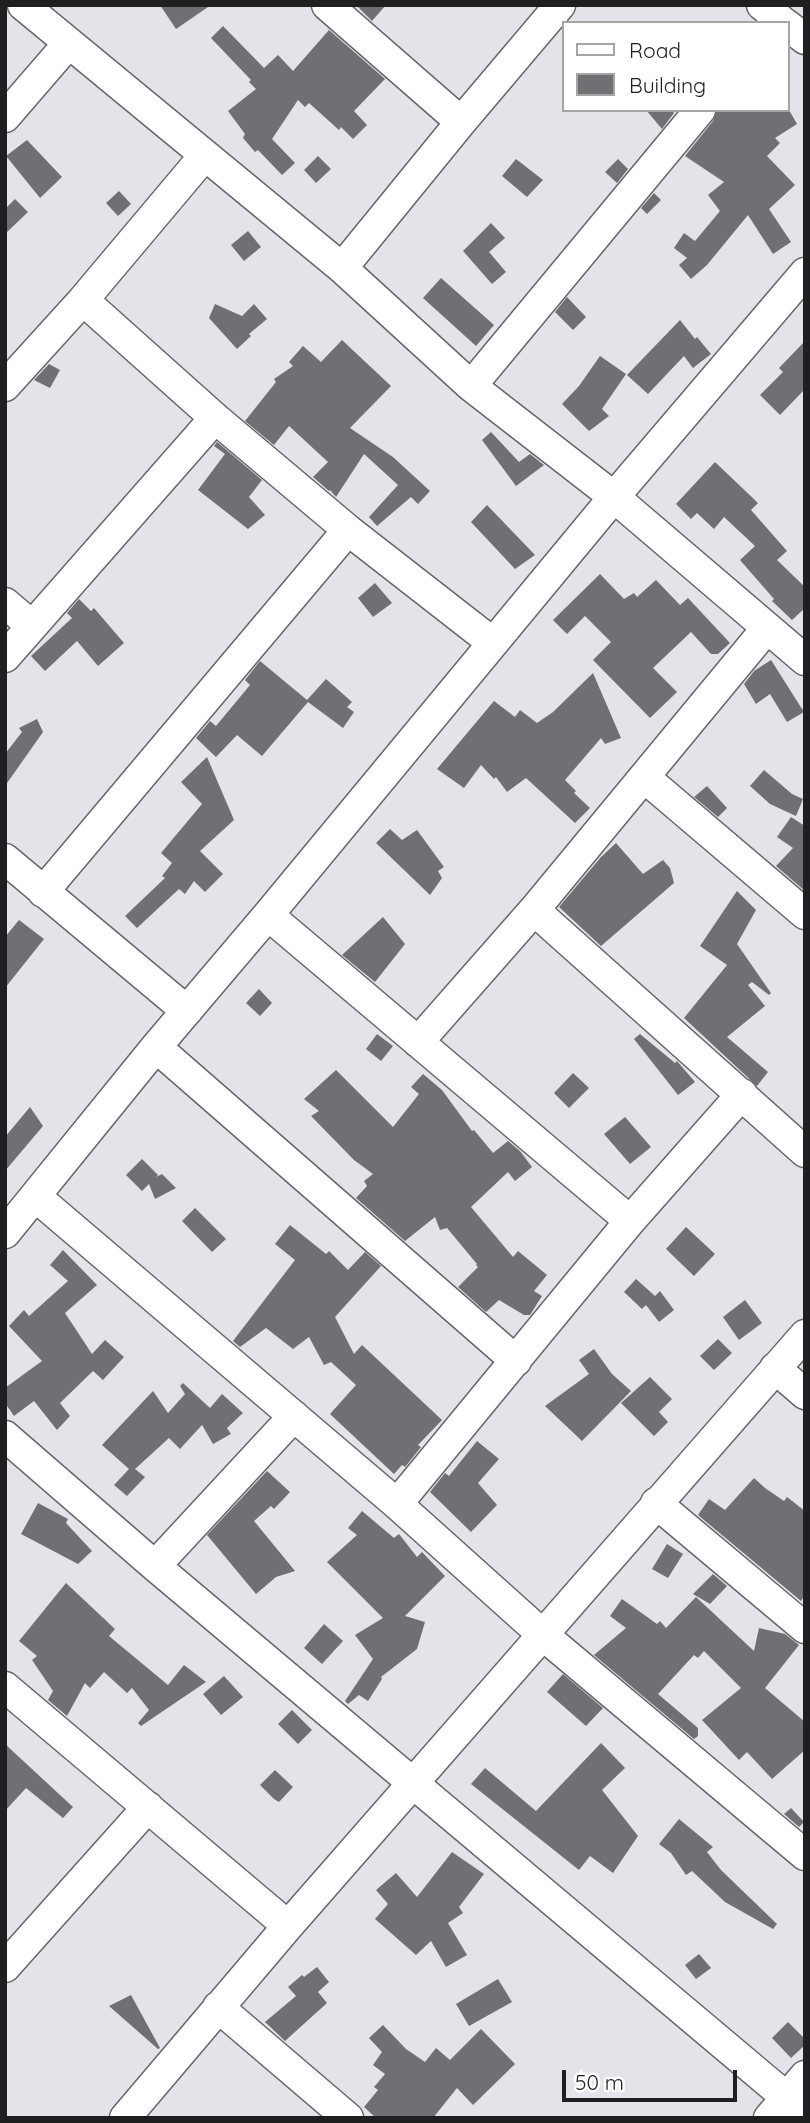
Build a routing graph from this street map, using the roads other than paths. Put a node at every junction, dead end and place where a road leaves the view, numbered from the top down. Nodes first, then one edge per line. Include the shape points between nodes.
1 (23, 5) edge
2 (560, 5) edge
3 (331, 7) edge
4 (789, 28) edge
5 (805, 39) edge
6 (68, 44) junction
7 (698, 112) edge
8 (5, 117) edge
9 (461, 122) junction
10 (205, 155) junction
11 (342, 268) junction
12 (805, 274) edge
13 (83, 300) junction
14 (5, 386) edge
15 (471, 386) junction
16 (215, 418) junction
17 (614, 497) junction
18 (348, 530) junction
19 (5, 603) edge
20 (32, 625) junction
21 (767, 628) junction
22 (493, 643) junction
23 (5, 657) edge
24 (805, 660) edge
25 (644, 777) junction
26 (5, 859) edge
27 (43, 892) junction
28 (534, 910) junction
29 (805, 914) edge
30 (268, 915) junction
31 (187, 1011) junction
32 (418, 1042) junction
33 (156, 1047) junction
34 (742, 1094) junction
35 (805, 1152) edge
36 (35, 1196) junction
37 (630, 1221) junction
38 (5, 1233) edge
39 (805, 1335) edge
40 (516, 1361) junction
41 (775, 1368) junction
42 (805, 1394) edge
43 (294, 1416) junction
44 (5, 1436) edge
45 (656, 1503) junction
46 (397, 1504) junction
47 (155, 1566) junction
48 (805, 1628) edge
49 (543, 1635) junction
50 (7, 1692) edge
51 (414, 1782) junction
52 (148, 1807) junction
53 (805, 1855) edge
54 (288, 1926) junction
55 (5, 1967) edge
56 (218, 2007) junction
57 (791, 2101) edge
58 (125, 2118) edge
59 (348, 2118) edge

1 - 6 street
2 - 9 street
3 - 9 street
4 - 5 street
6 - 8 street
6 - 10 street
7 - 15 street
9 - 11 street
10 - 11 street
10 - 13 street
11 - 15 street
12 - 17 street
13 - 14 street
13 - 16 street
15 - 17 street
16 - 18 street
16 - 20 street
17 - 21 street
17 - 22 street
18 - 22 street
18 - 27 street
19 - 20 street
20 - 23 street
21 - 24 street
21 - 25 street
22 - 30 street
25 - 28 street
25 - 29 street
26 - 27 street
27 - 31 street
28 - 32 street
28 - 34 street
30 - 31 street
30 - 32 street
31 - 33 street
32 - 37 street
33 - 36 street
33 - 40 street
34 - 35 street
34 - 37 street
36 - 38 street
36 - 43 street
37 - 40 street
39 - 41 street
40 - 46 street
41 - 42 street
41 - 45 street
43 - 46 street
43 - 47 street
44 - 47 street
45 - 48 street
45 - 49 street
46 - 49 street
47 - 51 street
49 - 51 street
49 - 53 street
50 - 52 street
51 - 54 street
51 - 57 street
52 - 54 street
52 - 55 street
54 - 56 street
56 - 58 street
56 - 59 street

